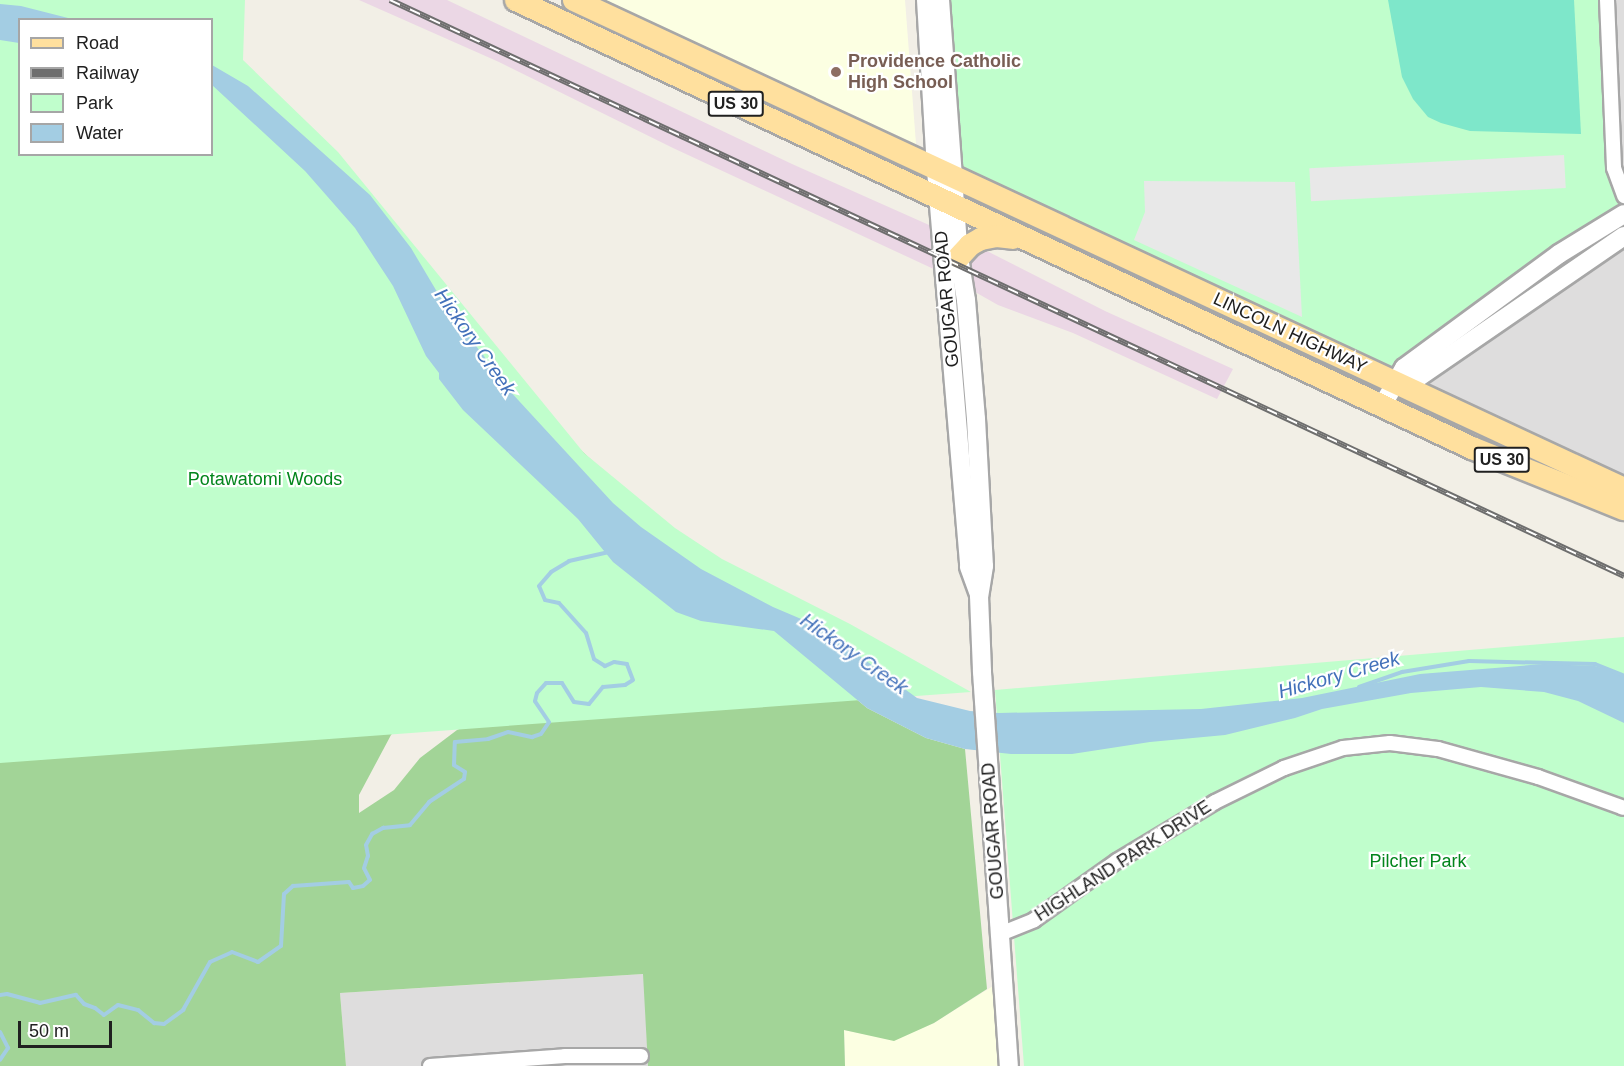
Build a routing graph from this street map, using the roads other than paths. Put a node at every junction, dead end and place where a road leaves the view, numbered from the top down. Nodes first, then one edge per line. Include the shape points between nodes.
1 (516, 0) edge
2 (574, 0) edge
3 (926, 0) edge
4 (940, 0) edge
5 (1607, 0) edge
6 (946, 174) junction
7 (1624, 196) edge
8 (948, 204) junction
9 (1624, 214) edge
10 (1624, 236) edge
11 (1024, 239) junction
12 (959, 257) junction
13 (1396, 383) junction
14 (1382, 406) junction
15 (1624, 489) edge
16 (1624, 510) edge
17 (979, 596) junction
18 (1624, 808) edge
19 (1000, 934) junction
20 (641, 1056) dead end
21 (502, 1063) edge
22 (430, 1066) edge
23 (1009, 1066) edge

1 - 8 main road, US 30
2 - 6 main road, US 30
3 - 6 street, GOUGAR ROAD
4 - 6 street, GOUGAR ROAD
5 - 7 street via 1614,168
6 - 8 street, GOUGAR ROAD
6 - 13 main road, LINCOLN HIGHWAY / US 30
8 - 11 main road, LINCOLN HIGHWAY / US 30
8 - 12 street, GOUGAR ROAD
8 - 17 street, GOUGAR ROAD via 969,567
9 - 13 street via 1559,254 1404,368
10 - 13 street via 1413,381
11 - 12 main road via 981,239
11 - 14 main road, LINCOLN HIGHWAY / US 30
12 - 17 street, GOUGAR ROAD via 976,419 984,566
13 - 14 street
13 - 15 main road, LINCOLN HIGHWAY / US 30
14 - 16 main road, LINCOLN HIGHWAY / US 30 via 1472,448
17 - 19 street, GOUGAR ROAD
18 - 19 street, HIGHLAND PARK DRIVE via 1538,777 1438,749 1390,743 1343,748 1284,768 1215,802 1117,861 1034,920
19 - 23 street, GOUGAR ROAD
20 - 21 street via 565,1056
21 - 22 street

